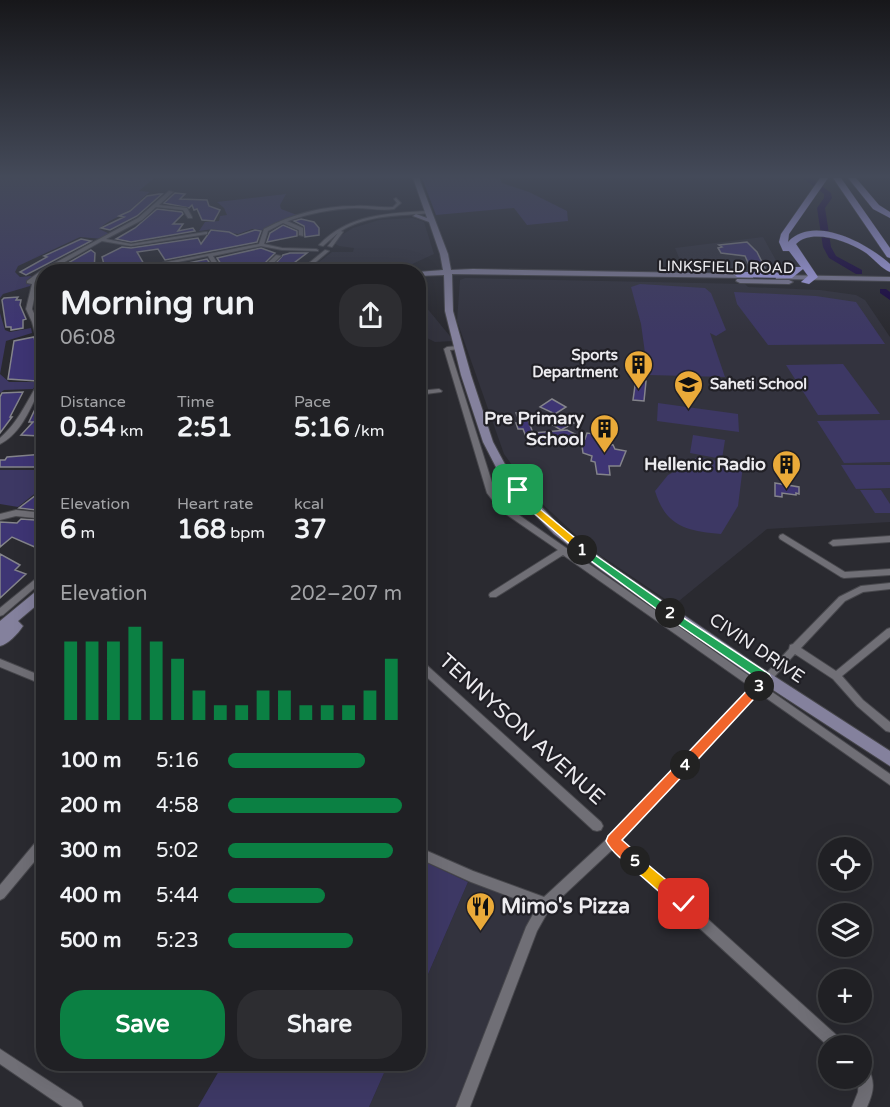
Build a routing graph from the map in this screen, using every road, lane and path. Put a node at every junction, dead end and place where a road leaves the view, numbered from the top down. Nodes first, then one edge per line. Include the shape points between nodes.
1 (121, 230) edge
2 (267, 230) edge
3 (301, 230) edge
4 (338, 230) edge
5 (348, 230) edge
6 (432, 230) edge
7 (790, 230) edge
8 (873, 230) edge
9 (205, 233) dead end
10 (301, 235) dead end
11 (103, 240) junction
12 (261, 245) junction
13 (318, 248) junction
14 (328, 248) junction
15 (210, 255) junction
16 (890, 255) edge
17 (278, 256) dead end
18 (318, 258) junction
19 (443, 262) junction
20 (57, 264) edge
21 (156, 264) edge
22 (215, 264) edge
23 (269, 264) edge
24 (310, 264) edge
25 (585, 267) dead end
26 (890, 268) edge
27 (472, 271) junction
28 (426, 272) edge
29 (563, 272) junction
30 (740, 275) joint
31 (426, 276) edge
32 (444, 277) junction
33 (426, 278) edge
34 (808, 278) junction
35 (890, 281) edge
36 (36, 289) edge
37 (36, 326) edge
38 (458, 348) junction
39 (439, 391) dead end
40 (426, 392) edge
41 (36, 393) edge
42 (0, 442) edge
43 (36, 515) edge
44 (0, 518) edge
45 (783, 537) dead end
46 (890, 539) edge
47 (833, 543) dead end
48 (563, 551) junction
49 (890, 572) edge
50 (36, 583) edge
51 (890, 586) edge
52 (493, 595) dead end
53 (36, 598) edge
54 (36, 609) edge
55 (0, 613) edge
56 (0, 629) edge
57 (890, 632) edge
58 (0, 640) edge
59 (793, 648) junction
60 (0, 663) edge
61 (426, 670) edge
62 (836, 676) junction
63 (36, 678) edge
64 (761, 683) junction
65 (890, 728) edge
66 (890, 759) edge
67 (890, 780) edge
68 (597, 826) dead end
69 (613, 841) junction
70 (36, 851) edge
71 (426, 856) edge
72 (0, 894) edge
73 (546, 904) junction
74 (826, 1035) edge
75 (0, 1056) edge
76 (865, 1089) edge
77 (76, 1107) edge
78 (463, 1107) edge
79 (859, 1107) edge

1 - 11 street
2 - 12 street
3 - 10 street
4 - 13 street
5 - 14 street via 339,234
6 - 19 main road, CIVIN DRIVE
7 - 34 highway via 784,239 787,251
8 - 16 highway
9 - 11 street via 131,245
11 - 20 street
12 - 13 street
12 - 15 street
13 - 14 street
13 - 18 street
14 - 18 street
15 - 21 street
15 - 22 street
17 - 23 street
18 - 24 street
19 - 27 main road
19 - 28 main road
19 - 32 main road, CIVIN DRIVE
25 - 29 main road
26 - 34 highway via 862,246 829,236 799,237 791,244
27 - 29 main road, LINKSFIELD ROAD
27 - 32 main road, LINKSFIELD ROAD
29 - 30 main road, LINKSFIELD ROAD
30 - 34 highway
31 - 32 main road, LINKSFIELD ROAD
32 - 33 main road
32 - 34 main road, LINKSFIELD ROAD
32 - 38 main road, CIVIN DRIVE via 444,311
34 - 35 main road, LINKSFIELD ROAD
34 - 35 main road, LINKSFIELD ROAD
36 - 37 street via 29,309
38 - 48 street via 447,350 494,498 513,517
38 - 64 main road, CIVIN DRIVE via 494,454 532,507 605,567
39 - 40 street
41 - 42 street via 20,424
43 - 44 street via 16,513
45 - 49 street via 844,575
46 - 47 street
48 - 52 street
48 - 64 street
50 - 55 street
51 - 59 street via 851,593
53 - 56 main road
54 - 58 main road
57 - 62 street
59 - 62 street
59 - 64 street
60 - 63 street
61 - 68 street, TENNYSON AVENUE
62 - 65 street
64 - 66 main road, CIVIN DRIVE
64 - 67 street
64 - 69 street
69 - 73 street
69 - 74 street
70 - 72 street
71 - 73 street
73 - 78 street via 532,927
75 - 77 street
76 - 79 street

